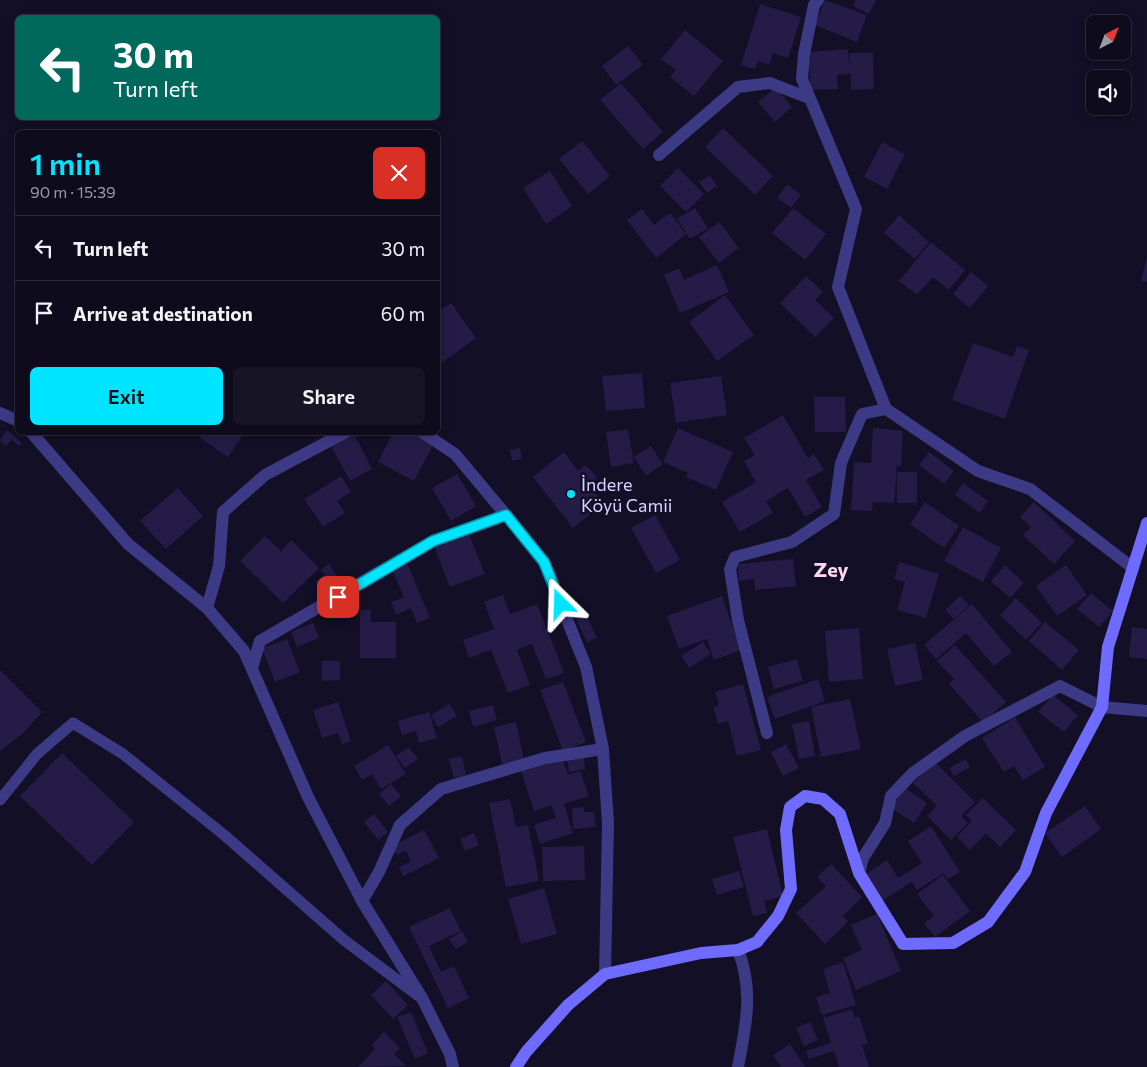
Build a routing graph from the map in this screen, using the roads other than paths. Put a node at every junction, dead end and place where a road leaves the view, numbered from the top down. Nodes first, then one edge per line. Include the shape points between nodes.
1 (818, 0) edge
2 (809, 98) junction
3 (659, 155) dead end
4 (886, 409) junction
5 (0, 413) edge
6 (15, 420) edge
7 (34, 435) edge
8 (340, 435) edge
9 (426, 435) edge
10 (506, 515) junction
11 (1147, 523) edge
12 (1133, 568) junction
13 (207, 608) junction
14 (252, 668) junction
15 (1102, 707) junction
16 (1147, 711) edge
17 (767, 733) dead end
18 (603, 749) junction
19 (0, 800) edge
20 (858, 873) junction
21 (362, 901) junction
22 (738, 950) junction
23 (605, 974) junction
24 (422, 998) junction
25 (453, 1067) edge
26 (516, 1067) edge
27 (738, 1067) edge

1 - 2 street via 814,5 804,54 802,79
2 - 3 street via 770,83 738,87
2 - 4 street via 856,209 838,287
4 - 12 street via 978,471 1030,489
4 - 17 street via 862,414 841,462 834,514 792,542 736,557 730,570 738,620
5 - 6 street
7 - 13 street via 128,544
8 - 13 street via 265,475 223,512 219,566
9 - 10 street via 455,454
10 - 14 street via 433,541 260,640
10 - 18 street via 544,562 586,667
11 - 12 street
12 - 15 street via 1108,647
13 - 14 street via 244,651
14 - 21 street via 308,797
15 - 16 street
15 - 20 street via 1060,686 940,752 891,796 885,823 863,858
15 - 20 street via 1046,813 1025,872 988,922 953,943 903,944
18 - 21 street via 545,758 441,789 400,825
18 - 23 street via 608,823
19 - 24 lane via 37,754 73,724 123,754 223,834 344,940
20 - 22 street via 840,814 823,799 805,796 790,807 786,830 791,889 778,916 757,942
21 - 24 street
22 - 23 street via 701,953
22 - 27 street via 745,968 749,1008
23 - 26 street via 568,1005
24 - 25 street via 450,1054

